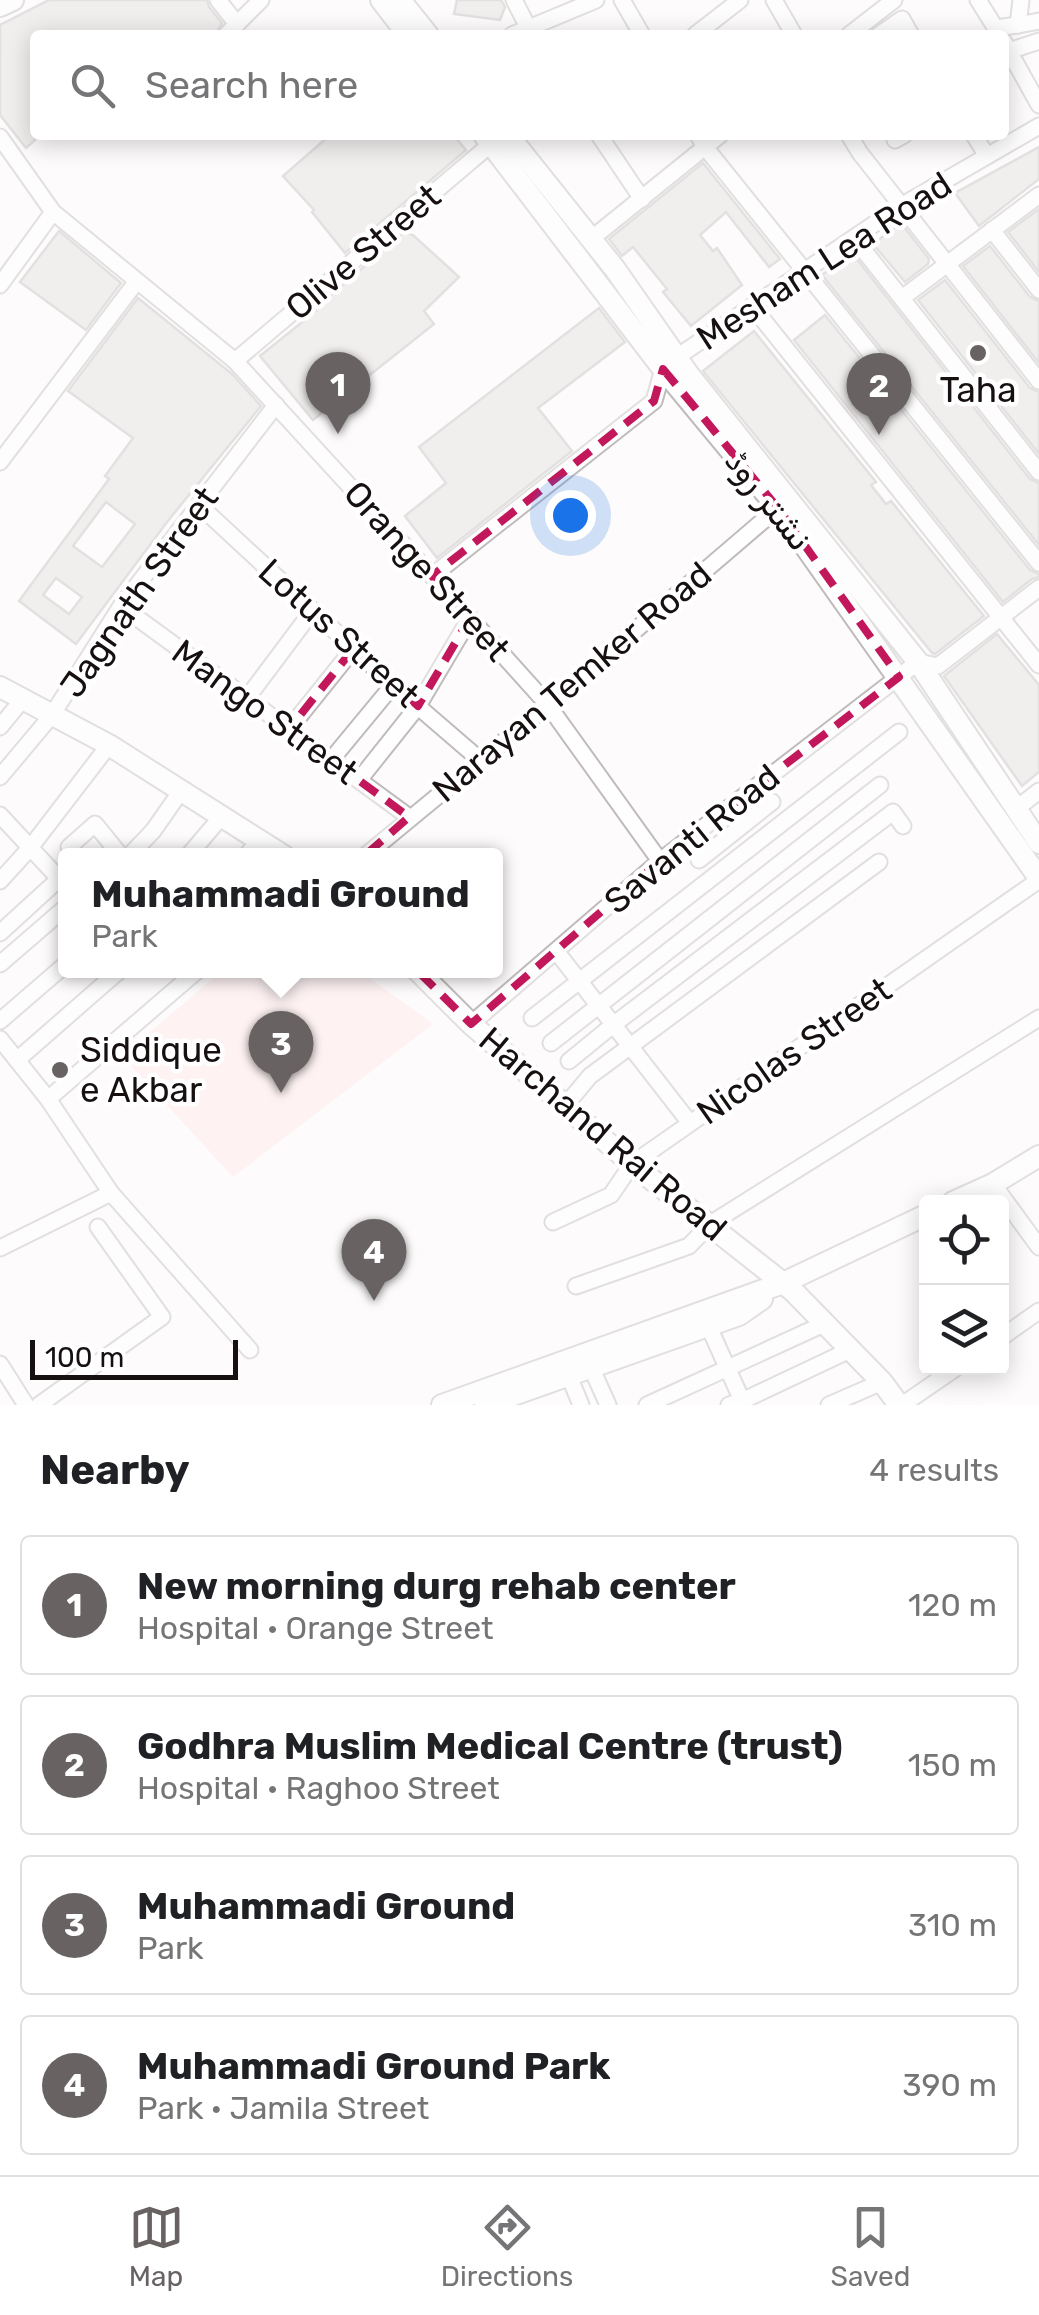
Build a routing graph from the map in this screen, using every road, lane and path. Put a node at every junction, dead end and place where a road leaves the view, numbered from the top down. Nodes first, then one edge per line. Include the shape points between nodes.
1 (13, 0) edge
2 (218, 0) edge
3 (261, 0) edge
4 (381, 0) edge
5 (400, 0) edge
6 (514, 0) edge
7 (596, 0) edge
8 (622, 0) edge
9 (740, 0) edge
10 (774, 0) edge
11 (894, 0) edge
12 (978, 0) edge
13 (1021, 0) edge
14 (0, 6) edge
15 (1039, 21) edge
16 (1018, 26) junction
17 (231, 30) edge
18 (404, 30) edge
19 (424, 30) edge
20 (523, 30) edge
21 (531, 30) edge
22 (639, 30) edge
23 (701, 30) edge
24 (791, 30) edge
25 (855, 30) edge
26 (886, 30) edge
27 (908, 30) edge
28 (996, 30) edge
29 (1009, 33) edge
30 (1009, 40) edge
31 (1039, 42) edge
32 (1009, 51) edge
33 (1039, 105) edge
34 (1039, 126) edge
35 (0, 136) edge
36 (492, 140) edge
37 (496, 140) edge
38 (496, 140) edge
39 (602, 140) edge
40 (852, 140) edge
41 (977, 140) edge
42 (701, 141) edge
43 (987, 156) junction
44 (1039, 194) edge
45 (642, 198) junction
46 (901, 206) junction
47 (53, 212) junction
48 (992, 230) junction
49 (854, 238) junction
50 (591, 239) junction
51 (947, 264) junction
52 (806, 270) junction
53 (137, 281) junction
54 (0, 285) edge
55 (1039, 290) edge
56 (902, 298) junction
57 (752, 306) junction
58 (235, 361) junction
59 (670, 363) junction
60 (1039, 381) edge
61 (276, 405) junction
62 (0, 462) edge
63 (1039, 472) edge
64 (199, 504) junction
65 (778, 508) junction
66 (1039, 563) edge
67 (432, 576) junction
68 (1039, 588) edge
69 (121, 606) junction
70 (313, 610) junction
71 (470, 618) junction
72 (1001, 618) junction
73 (354, 648) junction
74 (918, 662) junction
75 (1039, 665) edge
76 (899, 677) junction
77 (392, 684) junction
78 (0, 687) edge
79 (247, 698) junction
80 (23, 700) junction
81 (548, 705) junction
82 (418, 706) junction
83 (52, 715) junction
84 (0, 727) edge
85 (289, 728) junction
86 (899, 732) dead end
87 (109, 746) junction
88 (331, 760) junction
89 (480, 760) junction
90 (0, 777) edge
91 (359, 780) junction
92 (880, 786) dead end
93 (181, 791) junction
94 (1039, 791) edge
95 (772, 802) dead end
96 (1016, 809) junction
97 (0, 816) edge
98 (222, 816) junction
99 (410, 817) junction
100 (903, 826) dead end
101 (684, 842) junction
102 (1039, 843) edge
103 (70, 846) dead end
104 (30, 848) junction
105 (114, 848) edge
106 (137, 848) edge
107 (195, 848) edge
108 (253, 848) edge
109 (373, 848) edge
110 (660, 860) junction
111 (699, 860) junction
112 (879, 862) dead end
113 (58, 877) edge
114 (713, 878) junction
115 (1039, 879) edge
116 (0, 881) edge
117 (58, 886) edge
118 (58, 914) edge
119 (0, 933) edge
120 (556, 951) junction
121 (0, 964) edge
122 (58, 971) edge
123 (111, 978) edge
124 (189, 978) edge
125 (425, 978) edge
126 (579, 982) junction
127 (597, 1005) junction
128 (532, 1018) dead end
129 (1039, 1018) edge
130 (0, 1021) edge
131 (471, 1024) junction
132 (613, 1026) junction
133 (0, 1040) edge
134 (551, 1043) dead end
135 (629, 1047) junction
136 (16, 1060) junction
137 (570, 1061) dead end
138 (48, 1099) junction
139 (565, 1106) junction
140 (690, 1123) junction
141 (1039, 1156) edge
142 (632, 1164) junction
143 (993, 1184) junction
144 (111, 1193) junction
145 (969, 1195) edge
146 (919, 1219) edge
147 (553, 1222) dead end
148 (710, 1224) junction
149 (98, 1227) dead end
150 (0, 1248) edge
151 (1039, 1248) edge
152 (576, 1286) dead end
153 (788, 1287) junction
154 (1039, 1311) edge
155 (826, 1324) junction
156 (709, 1327) junction
157 (1009, 1331) edge
158 (250, 1350) dead end
159 (852, 1350) junction
160 (616, 1351) junction
161 (0, 1364) edge
162 (592, 1368) junction
163 (727, 1369) junction
164 (945, 1375) edge
165 (569, 1376) junction
166 (882, 1382) junction
167 (509, 1390) junction
168 (738, 1404) edge
169 (26, 1405) edge
170 (39, 1405) edge
171 (442, 1405) edge
172 (485, 1405) edge
173 (581, 1405) edge
174 (608, 1405) edge
175 (647, 1405) edge
176 (829, 1405) edge
177 (900, 1405) edge

1 - 14 main road
2 - 17 street
3 - 17 street
4 - 18 main road
5 - 19 main road
6 - 20 street
7 - 21 street
8 - 22 street
9 - 23 street
10 - 24 street
11 - 25 street
12 - 28 street
13 - 16 street
15 - 16 street
16 - 29 street
26 - 27 street via 902,19
30 - 31 street
32 - 33 street
34 - 43 street, Mesham Lea Road
35 - 47 street, Orange Street
36 - 58 street, Olive Street
37 - 50 main road, نشتر روڈ
38 - 59 main road, نشتر روڈ
39 - 45 street
40 - 46 street
41 - 43 street
42 - 45 street
42 - 52 street
43 - 46 street, Mesham Lea Road
44 - 48 street
45 - 50 street
46 - 49 street, Mesham Lea Road
46 - 51 street
47 - 53 street, Orange Street
47 - 54 street
48 - 51 street
48 - 55 street
49 - 52 street, Mesham Lea Road
49 - 56 street
50 - 59 main road, نشتر روڈ
51 - 56 street
51 - 60 street
52 - 57 street, Mesham Lea Road
52 - 66 street
53 - 58 street, Orange Street
53 - 62 street
56 - 63 street
57 - 59 street, Mesham Lea Road
57 - 72 street
58 - 61 street, Orange Street
59 - 65 main road, نشتر روڈ
59 - 67 street via 654,401
59 - 74 main road, نشتر روڈ
61 - 64 street, Jagnath Street
61 - 67 street, Orange Street
64 - 69 street, Jagnath Street
64 - 70 street, Lotus Street
65 - 76 main road, نشتر روڈ
65 - 81 street, Narayan Temker Road
67 - 71 street, Orange Street
68 - 72 street
69 - 79 street, Mango Street
69 - 83 street, Jagnath Street
70 - 73 street, Lotus Street
70 - 79 street
71 - 81 street, Orange Street
71 - 82 street
72 - 74 street via 938,666
72 - 75 street
73 - 77 street, Lotus Street
73 - 85 street
74 - 76 street, Savanti Road
74 - 96 main road, نشتر روڈ
76 - 101 street, Savanti Road
76 - 115 main road, نشتر روڈ
77 - 82 street, Lotus Street
77 - 88 street
78 - 80 main road
79 - 85 street, Mango Street
80 - 83 main road
80 - 84 street
81 - 89 street, Narayan Temker Road
81 - 110 street, Orange Street
82 - 89 street, Lotus Street
82 - 91 street
83 - 87 main road
83 - 90 street, Jagnath Street
85 - 88 street, Mango Street
86 - 114 street
87 - 93 main road
87 - 104 street
88 - 91 street, Mango Street
89 - 99 street, Narayan Temker Road
91 - 99 street, Mango Street
92 - 127 street
93 - 98 main road
93 - 106 street
94 - 96 street
95 - 111 street
96 - 102 main road, نشتر روڈ
97 - 104 street
98 - 107 street
98 - 108 main road
99 - 109 street, Narayan Temker Road
100 - 132 street via 893,812
101 - 110 street, Savanti Road
101 - 111 street
103 - 105 street via 95,824
104 - 113 street
104 - 116 street
110 - 120 street, Savanti Road
111 - 114 street
112 - 135 street
114 - 126 street
115 - 140 street, Nicolas Street
117 - 119 street
118 - 121 street
120 - 126 street
120 - 131 street, Savanti Road
122 - 130 street
123 - 136 street
124 - 138 street
125 - 131 main road, Harchand Rai Road
126 - 127 street
126 - 128 street
127 - 132 street
127 - 134 street
129 - 148 street
131 - 139 main road, Harchand Rai Road
132 - 135 street
132 - 137 street
133 - 136 street
135 - 139 street via 590,1076
135 - 140 street
136 - 138 street
138 - 144 street
139 - 142 main road, Harchand Rai Road
140 - 142 street, Nicolas Street
141 - 143 main road
142 - 147 street, Nicolas Street via 611,1195
142 - 148 main road, Harchand Rai Road
143 - 145 main road
143 - 151 street
144 - 150 street
144 - 158 street
146 - 153 main road
148 - 152 street via 688,1246
148 - 153 main road, Harchand Rai Road
149 - 170 street via 162,1317
153 - 155 main road, Harchand Rai Road
153 - 156 main road
153 - 160 main road
154 - 157 street
155 - 159 main road, Harchand Rai Road
155 - 163 street
156 - 160 main road
156 - 163 street
159 - 166 main road, Harchand Rai Road
159 - 168 street
160 - 162 main road
160 - 167 main road
161 - 169 street
162 - 165 main road
162 - 174 street
163 - 168 street
163 - 175 street
164 - 177 street
165 - 167 main road
165 - 173 street
166 - 176 street
166 - 177 main road, Harchand Rai Road
167 - 171 main road
167 - 172 main road

